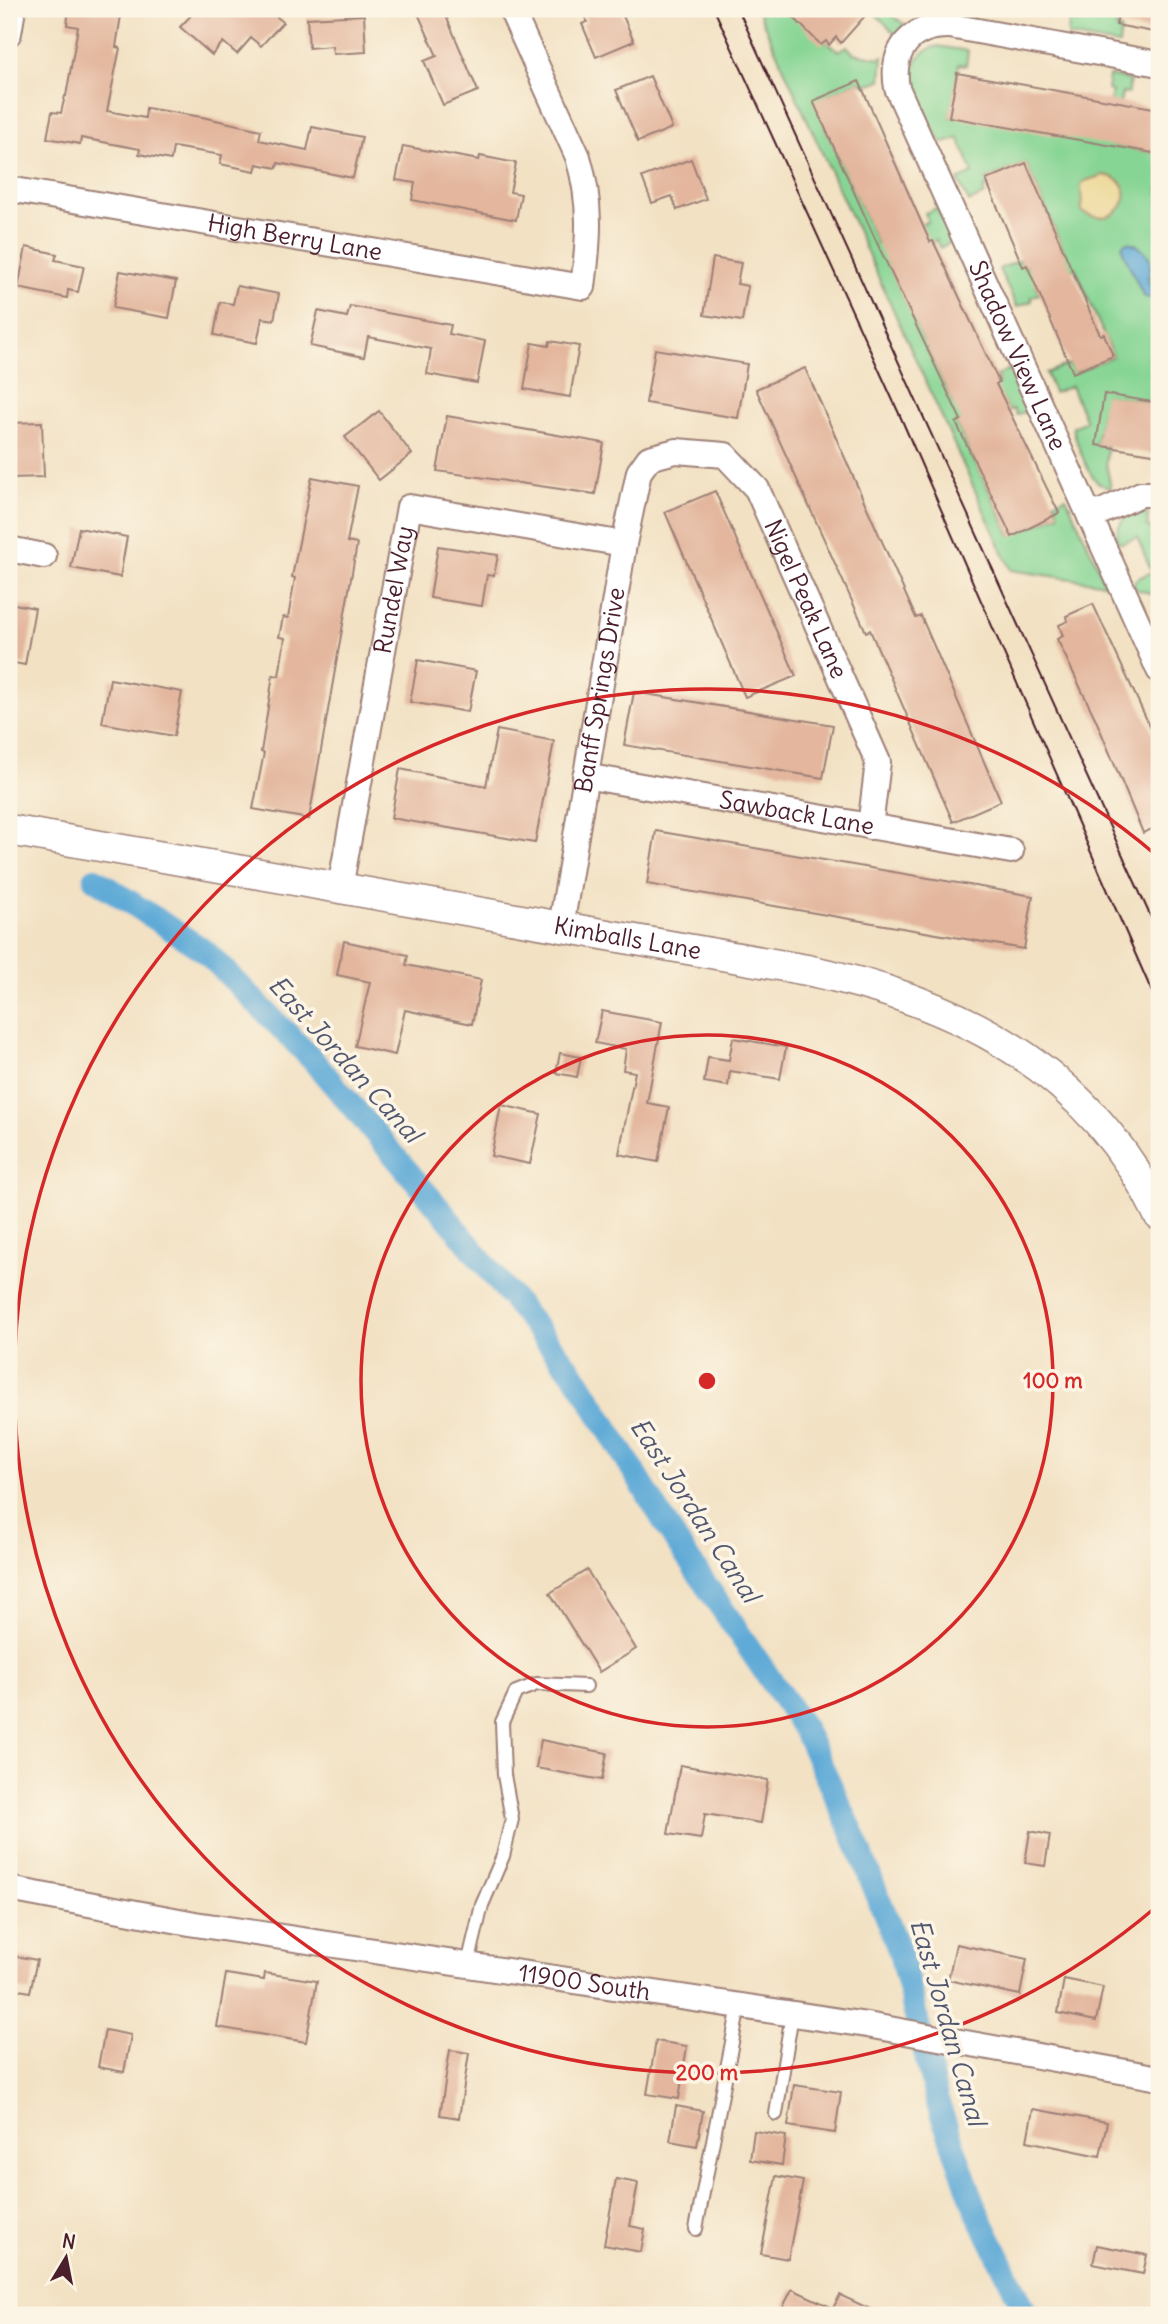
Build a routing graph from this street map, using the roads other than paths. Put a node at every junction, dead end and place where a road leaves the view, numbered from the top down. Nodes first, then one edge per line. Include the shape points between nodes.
1 (13, 9) edge
2 (511, 9) edge
3 (9, 33) edge
4 (1159, 64) edge
5 (9, 188) edge
6 (649, 458) joint
7 (1159, 494) edge
8 (1090, 517) junction
9 (624, 544) junction
10 (9, 550) edge
11 (44, 556) dead end
12 (1159, 670) edge
13 (585, 776) junction
14 (870, 827) junction
15 (9, 830) edge
16 (1011, 852) dead end
17 (340, 888) junction
18 (561, 927) junction
19 (1159, 1215) edge
20 (586, 1686) dead end
21 (9, 1889) edge
22 (468, 1964) junction
23 (739, 2006) junction
24 (792, 2014) junction
25 (1159, 2078) edge
26 (776, 2114) dead end
27 (696, 2230) dead end

1 - 3 street
2 - 5 street, High Berry Lane via 585,180 590,234 583,287
4 - 8 street, Shadow View Lane via 950,26 925,28 909,39 897,62 897,88
6 - 9 street, Banff Springs Drive via 639,472
6 - 14 street, Nigel Peak Lane via 676,451 726,455 757,489 878,762
7 - 8 street via 1141,494
8 - 12 street, Shadow View Lane
9 - 13 street, Banff Springs Drive
9 - 17 street, Rundel Way via 410,507
10 - 11 street
13 - 14 street, Sawback Lane
13 - 18 street, Banff Springs Drive
14 - 16 street, Sawback Lane
15 - 17 street, Kimballs Lane
17 - 18 street, Kimballs Lane
18 - 19 street, Kimballs Lane via 843,977 942,1009 1009,1046 1081,1103 1121,1149
20 - 22 lane via 537,1684 516,1692 502,1722 512,1819 503,1856 482,1905
21 - 22 street, 11900 South via 195,1924
22 - 23 street, 11900 South
23 - 24 street, 11900 South
23 - 27 lane
24 - 25 street, 11900 South
24 - 26 lane

